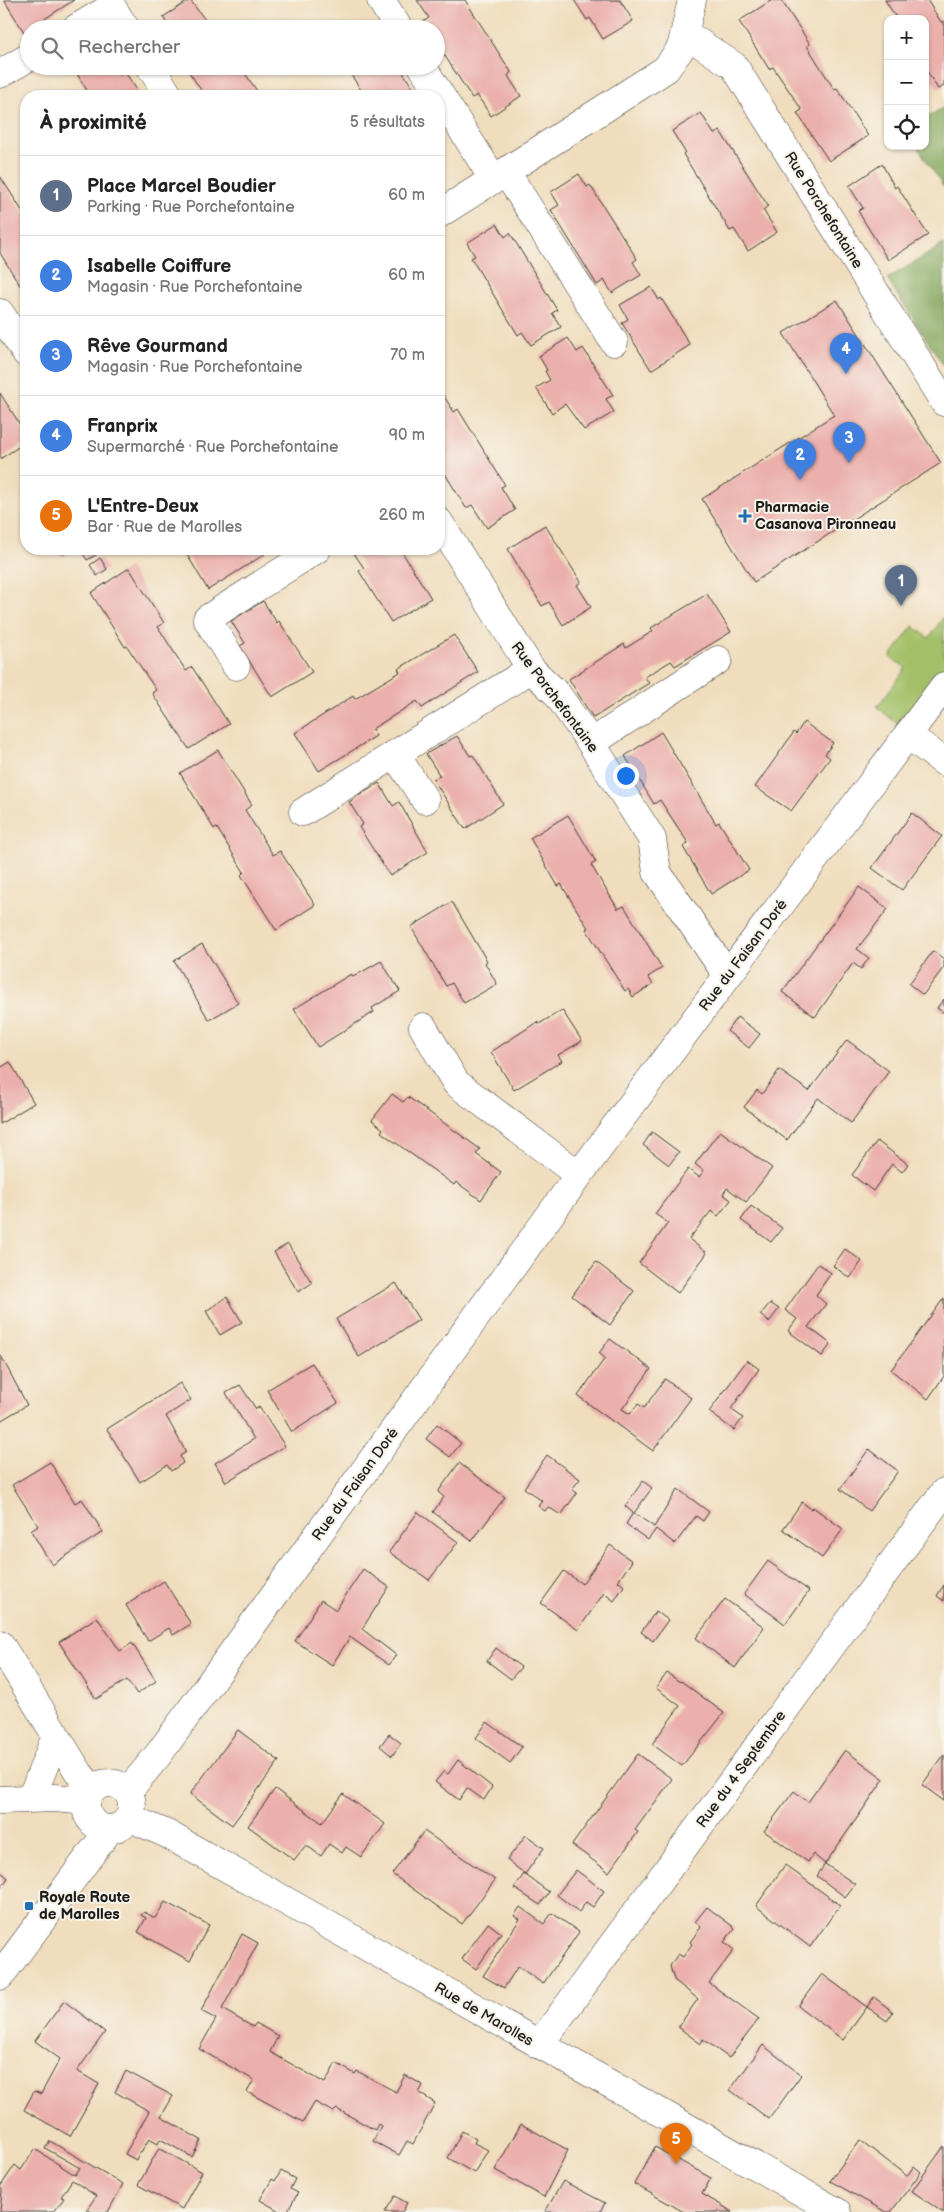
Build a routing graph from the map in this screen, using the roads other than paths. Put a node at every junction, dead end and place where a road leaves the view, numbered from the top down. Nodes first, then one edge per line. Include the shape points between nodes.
1 (381, 0) edge
2 (692, 0) edge
3 (90, 20) edge
4 (120, 20) edge
5 (393, 20) edge
6 (686, 34) junction
7 (20, 62) edge
8 (0, 74) edge
9 (156, 75) edge
10 (428, 75) edge
11 (165, 90) edge
12 (439, 90) edge
13 (445, 98) edge
14 (500, 176) junction
15 (445, 210) edge
16 (0, 313) edge
17 (614, 342) dead end
18 (20, 344) edge
19 (944, 402) edge
20 (445, 532) edge
21 (308, 555) edge
22 (718, 660) dead end
23 (236, 666) dead end
24 (531, 669) junction
25 (944, 686) edge
26 (908, 735) junction
27 (591, 743) junction
28 (395, 754) junction
29 (944, 762) edge
30 (425, 800) dead end
31 (303, 812) dead end
32 (727, 975) junction
33 (423, 1027) dead end
34 (579, 1175) junction
35 (944, 1492) edge
36 (0, 1644) edge
37 (56, 1736) junction
38 (128, 1791) junction
39 (89, 1795) junction
40 (31, 1799) junction
41 (0, 1800) edge
42 (119, 1824) junction
43 (0, 1976) edge
44 (539, 2046) junction
45 (837, 2212) edge

1 - 5 street
2 - 6 street
3 - 4 street via 112,7
6 - 14 street via 681,48 666,69
6 - 19 street, Rue Porchefontaine via 734,66
7 - 8 street
9 - 11 street
10 - 12 street
13 - 14 street
14 - 15 street
14 - 17 street
16 - 18 street
20 - 24 street, Rue Porchefontaine
21 - 23 street via 207,619
22 - 27 street
24 - 27 street, Rue Porchefontaine via 557,694
24 - 28 street
25 - 26 street
26 - 29 street
26 - 32 street, Rue du Faisan Doré
27 - 32 street, Rue Porchefontaine via 652,839 657,872
28 - 30 street
28 - 31 street
32 - 34 street, Rue du Faisan Doré
33 - 34 street via 456,1083
34 - 38 street, Rue du Faisan Doré via 158,1756
35 - 44 street, Rue du 4 Septembre
36 - 37 street
37 - 39 street
37 - 40 street
38 - 39 street via 117,1784 104,1783
38 - 42 street via 132,1804
39 - 40 street
39 - 42 street via 86,1815 96,1826
40 - 41 street
42 - 43 street
42 - 44 street, Rue de Marolles via 167,1834
44 - 45 street, Rue de Marolles

